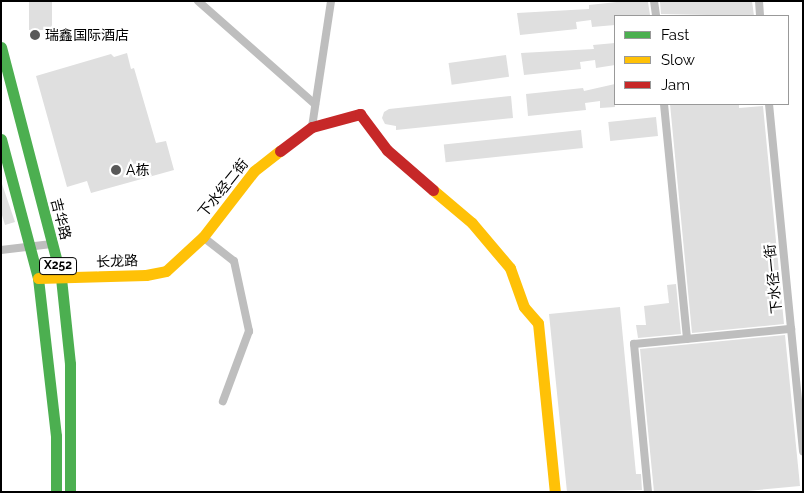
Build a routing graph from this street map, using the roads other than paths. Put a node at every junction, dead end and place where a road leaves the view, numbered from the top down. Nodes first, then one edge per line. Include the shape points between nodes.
1 (198, 1) edge
2 (331, 1) edge
3 (654, 1) edge
4 (759, 1) edge
5 (656, 15) edge
6 (760, 15) edge
7 (1, 47) edge
8 (315, 104) junction
9 (664, 105) edge
10 (769, 105) edge
11 (312, 127) junction
12 (1, 139) edge
13 (204, 237) junction
14 (52, 244) junction
15 (30, 248) junction
16 (1, 250) edge
17 (189, 250) joint
18 (38, 278) junction
19 (61, 278) junction
20 (791, 329) junction
21 (687, 339) junction
22 (223, 401) dead end
23 (803, 451) edge
24 (56, 492) edge
25 (70, 492) edge
26 (555, 492) edge
27 (648, 492) edge

1 - 8 street
2 - 8 street
3 - 5 street
4 - 6 street
7 - 14 street, 吉华路 / X252
8 - 11 street
9 - 21 street
10 - 20 street, 下水径一街
11 - 13 street, 下水经二街 via 254,171
11 - 26 street, 下水经二街 via 360,114 380,141 472,223 510,268 524,307 538,324
12 - 15 street, X252
13 - 17 street, 下水经二街
13 - 22 street via 234,261 249,330
14 - 15 street
14 - 19 street, 吉华路 / X252
15 - 16 street
15 - 18 street, X252
17 - 19 street, 长龙路 via 166,270 146,275
18 - 19 street, 长龙路
18 - 24 street, X252 via 56,436
19 - 25 street, 吉华路 / X252 via 70,364
20 - 21 street
20 - 23 street, 下水径一街
21 - 27 street via 634,344

